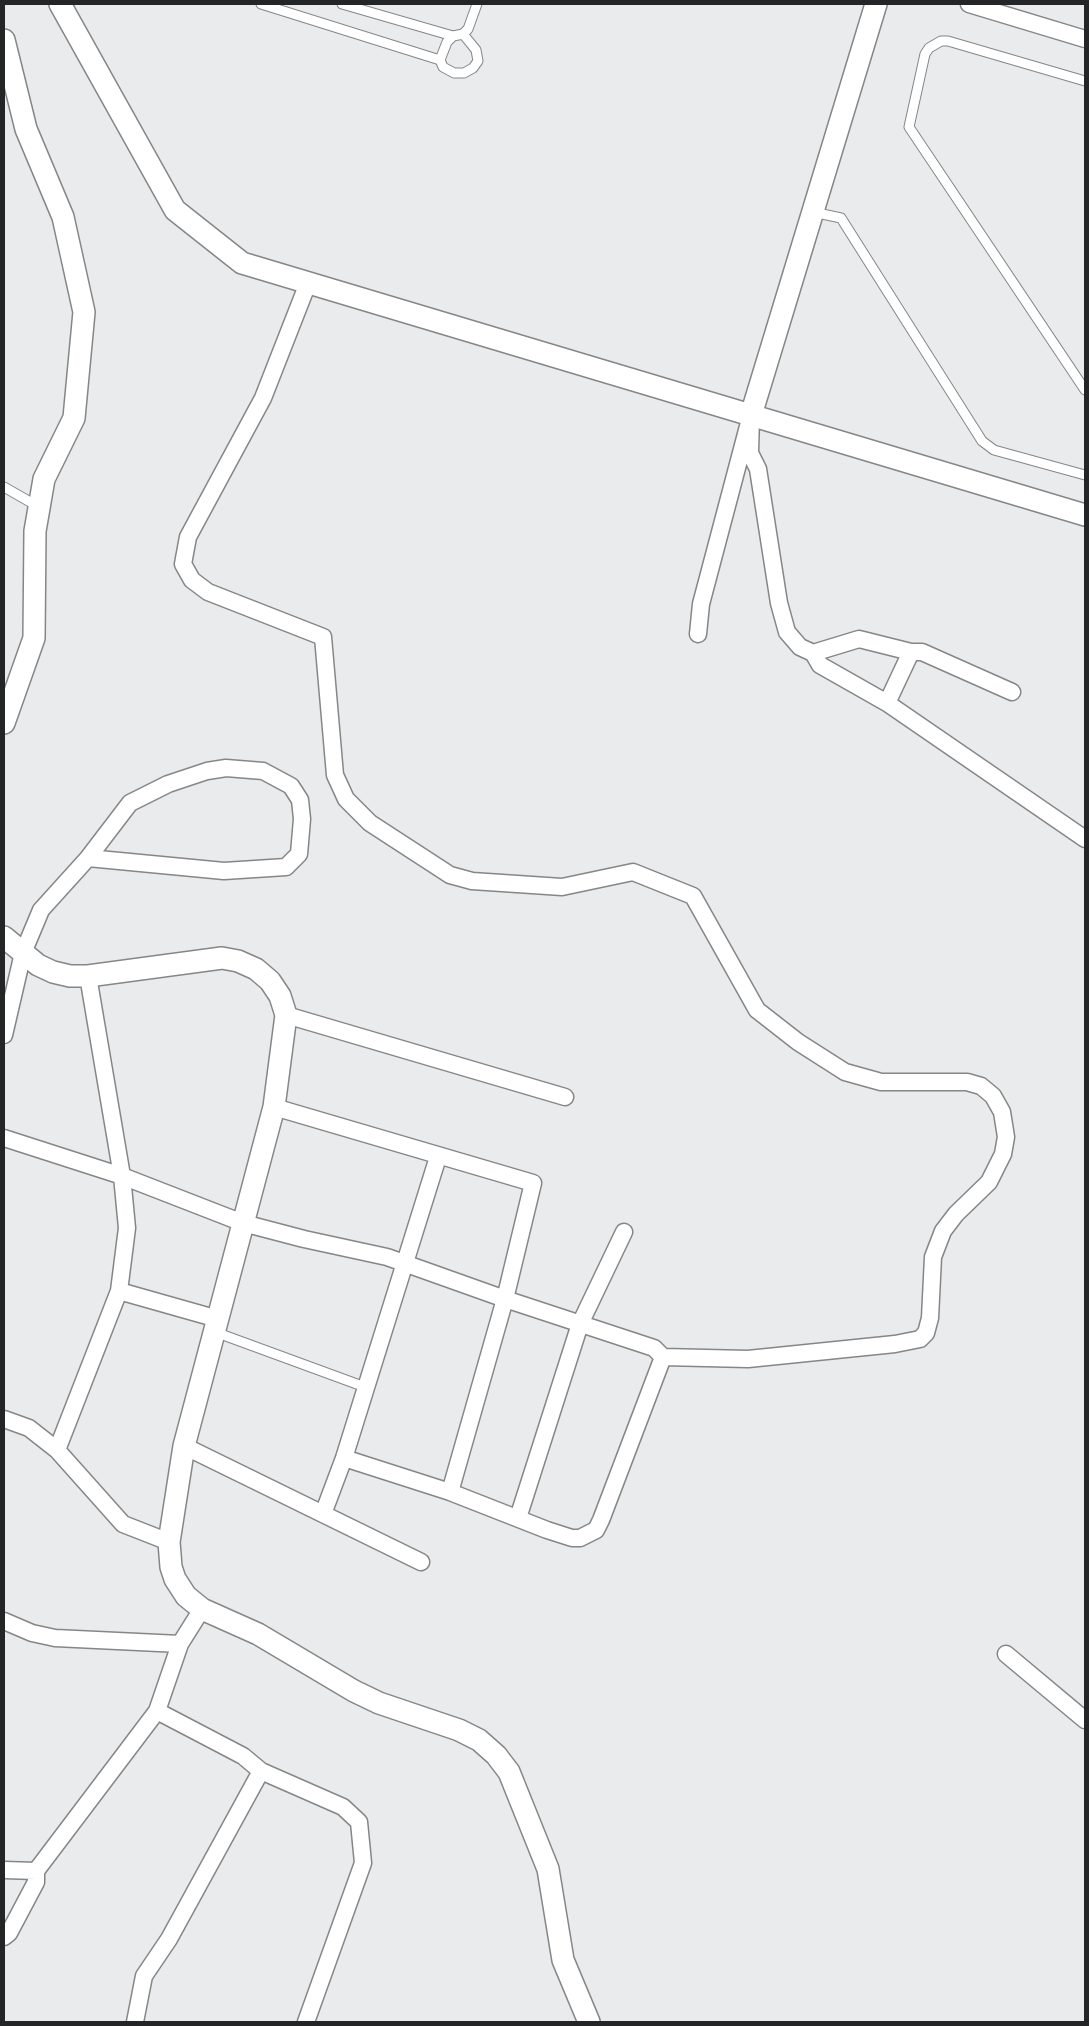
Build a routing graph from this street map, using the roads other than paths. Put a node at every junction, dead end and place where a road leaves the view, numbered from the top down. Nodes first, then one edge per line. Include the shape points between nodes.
1 (60, 4) edge
2 (261, 4) edge
3 (342, 4) edge
4 (477, 4) edge
5 (876, 4) edge
6 (968, 4) edge
7 (458, 35) junction
8 (1085, 39) edge
9 (4, 40) edge
10 (440, 60) junction
11 (1085, 81) edge
12 (812, 212) junction
13 (308, 282) junction
14 (1085, 390) edge
15 (751, 415) junction
16 (1085, 475) edge
17 (4, 486) edge
18 (39, 507) junction
19 (1085, 515) edge
20 (698, 634) dead end
21 (911, 652) junction
22 (813, 653) junction
23 (1012, 692) dead end
24 (887, 703) junction
25 (4, 723) edge
26 (1085, 839) edge
27 (88, 858) junction
28 (4, 937) edge
29 (23, 953) junction
30 (88, 976) junction
31 (286, 1015) junction
32 (4, 1035) edge
33 (565, 1097) dead end
34 (274, 1107) junction
35 (4, 1138) edge
36 (438, 1157) junction
37 (122, 1176) junction
38 (242, 1223) junction
39 (624, 1232) dead end
40 (403, 1263) junction
41 (120, 1291) junction
42 (505, 1299) junction
43 (580, 1324) junction
44 (216, 1326) junction
45 (663, 1357) junction
46 (365, 1387) junction
47 (4, 1419) edge
48 (184, 1446) junction
49 (57, 1450) junction
50 (344, 1458) junction
51 (450, 1492) junction
52 (323, 1514) junction
53 (518, 1518) junction
54 (170, 1542) junction
55 (420, 1562) dead end
56 (202, 1609) junction
57 (4, 1621) edge
58 (180, 1644) junction
59 (1006, 1654) dead end
60 (157, 1711) junction
61 (1085, 1720) edge
62 (261, 1771) junction
63 (4, 1870) edge
64 (36, 1871) junction
65 (4, 1937) edge
66 (135, 2022) edge
67 (306, 2022) edge
68 (589, 2022) edge

1 - 13 street via 175,210 242,263
2 - 10 lane
3 - 7 lane
4 - 7 lane via 468,29
5 - 12 street
6 - 8 street
7 - 10 lane via 447,42
7 - 10 lane via 476,50 478,60 473,68 464,73 454,73 443,67
9 - 18 street via 26,130 62,217 84,312 74,418 44,479
11 - 14 lane via 941,41 925,54 909,127
12 - 15 street
12 - 16 lane via 841,218 987,446
13 - 15 street
13 - 45 street via 263,398 188,537 183,564 192,580 208,592 324,637 335,775 346,799 370,823 450,875 465,880 562,887 633,872 692,896 757,1010 798,1042 845,1072 881,1082 967,1082 981,1086 994,1096 1002,1112 1006,1138 1003,1154 989,1182 956,1214 943,1232 933,1257 930,1318 926,1333 920,1339 748,1359
15 - 19 street
15 - 20 street via 701,604
15 - 22 street via 750,453 758,468 779,604 787,632 800,647
17 - 18 lane
18 - 25 street via 35,531 34,638
21 - 22 street via 859,639
21 - 23 street via 922,652
21 - 24 street
22 - 24 street via 820,665
24 - 26 street
27 - 27 street via 130,803 168,784 207,771 226,768 264,771 291,786 300,800 299,854 286,868 224,871
27 - 29 street via 41,910
28 - 29 street
29 - 30 street via 53,972
29 - 32 street
30 - 31 street via 222,958 238,960 270,980
30 - 37 street
31 - 33 street
31 - 34 street
34 - 36 street
34 - 38 street
35 - 37 street
36 - 40 street
36 - 42 street via 533,1183
37 - 38 street
37 - 41 street via 127,1228
38 - 40 street
38 - 44 street
39 - 43 street
40 - 42 street
40 - 46 street
41 - 44 street
41 - 49 street
42 - 43 street
42 - 51 street
43 - 45 street via 654,1348
43 - 53 street
44 - 46 lane
44 - 48 street
45 - 53 street via 596,1530 589,1535 572,1538
46 - 50 street
47 - 49 street via 28,1428
48 - 52 street
48 - 54 street
49 - 54 street via 123,1524
50 - 51 street
50 - 52 street
51 - 53 street
52 - 55 street
54 - 56 street via 171,1567 176,1579 186,1596
56 - 58 street
56 - 68 street via 258,1634 362,1695 459,1730 479,1740 496,1755 509,1772 548,1869 563,1960
57 - 58 street via 32,1633 56,1638
58 - 60 street
59 - 61 street
60 - 62 street via 243,1756
60 - 64 street
62 - 66 street via 169,1939 144,1976
62 - 67 street via 343,1808 359,1822 363,1863
63 - 64 street
64 - 65 street via 36,1882

